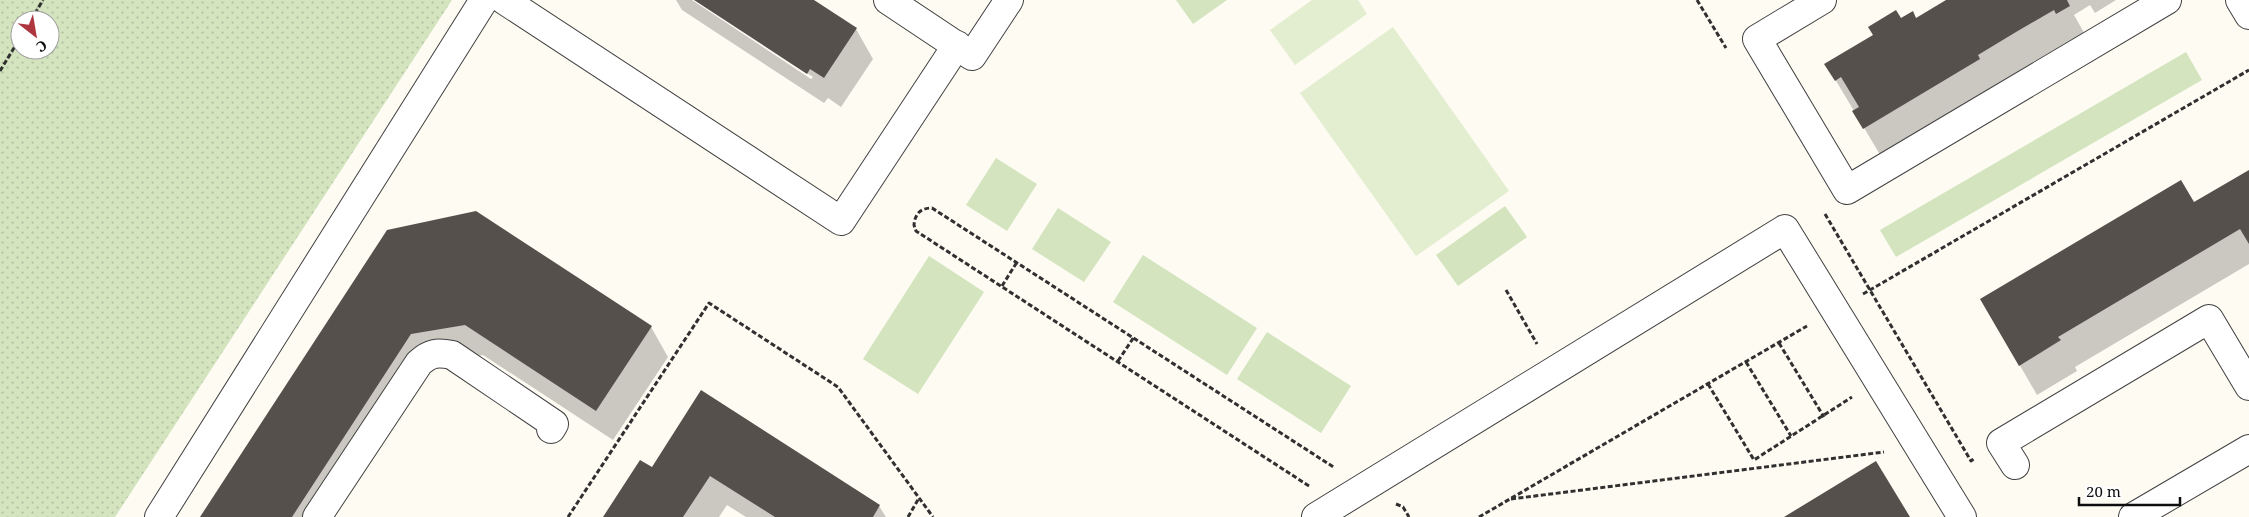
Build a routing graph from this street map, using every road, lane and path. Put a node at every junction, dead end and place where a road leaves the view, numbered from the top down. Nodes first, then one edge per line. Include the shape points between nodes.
1 (484, 0) edge
2 (504, 0) edge
3 (888, 0) edge
4 (1009, 0) edge
5 (1697, 0) edge
6 (1822, 0) edge
7 (2167, 0) edge
8 (2240, 0) edge
9 (2249, 15) edge
10 (957, 45) junction
11 (1727, 49) dead end
12 (10, 54) edge
13 (0, 71) edge
14 (1820, 207) dead end
15 (1018, 262) junction
16 (1002, 286) junction
17 (1506, 290) dead end
18 (1134, 337) junction
19 (1779, 343) dead end
20 (1118, 361) junction
21 (1746, 362) dead end
22 (1553, 372) junction
23 (1878, 380) junction
24 (1708, 384) dead end
25 (2249, 386) edge
26 (1824, 417) junction
27 (551, 429) dead end
28 (1791, 436) junction
29 (1919, 447) junction
30 (2249, 449) edge
31 (2008, 454) joint
32 (1364, 487) junction
33 (919, 498) junction
34 (1509, 499) dead end
35 (1327, 510) edge
36 (160, 517) edge
37 (316, 517) edge
38 (568, 517) edge
39 (908, 517) edge
40 (933, 517) edge
41 (1410, 517) edge
42 (1962, 517) edge
43 (2133, 517) edge

1 - 36 street
2 - 10 street via 841,221
3 - 10 street
4 - 10 street via 972,56
5 - 11 path
6 - 7 street via 1757,39 1847,190
8 - 9 street
12 - 13 path
14 - 31 path via 1971,460
15 - 16 path
15 - 16 path via 932,208 918,212 914,225 916,231
15 - 18 path
16 - 20 path
17 - 22 path
18 - 20 path
18 - 32 path
19 - 26 path
20 - 35 path
21 - 28 path
22 - 23 street via 1785,229
22 - 32 street
23 - 26 path
23 - 29 street
24 - 28 path via 1754,460
25 - 31 street via 2209,319
26 - 28 path
27 - 37 street via 554,424 452,355 439,352 427,355
29 - 34 path
29 - 42 street
30 - 43 street
32 - 35 street
32 - 41 path via 1403,507
33 - 38 path via 838,387 710,303
33 - 39 path
33 - 40 path

